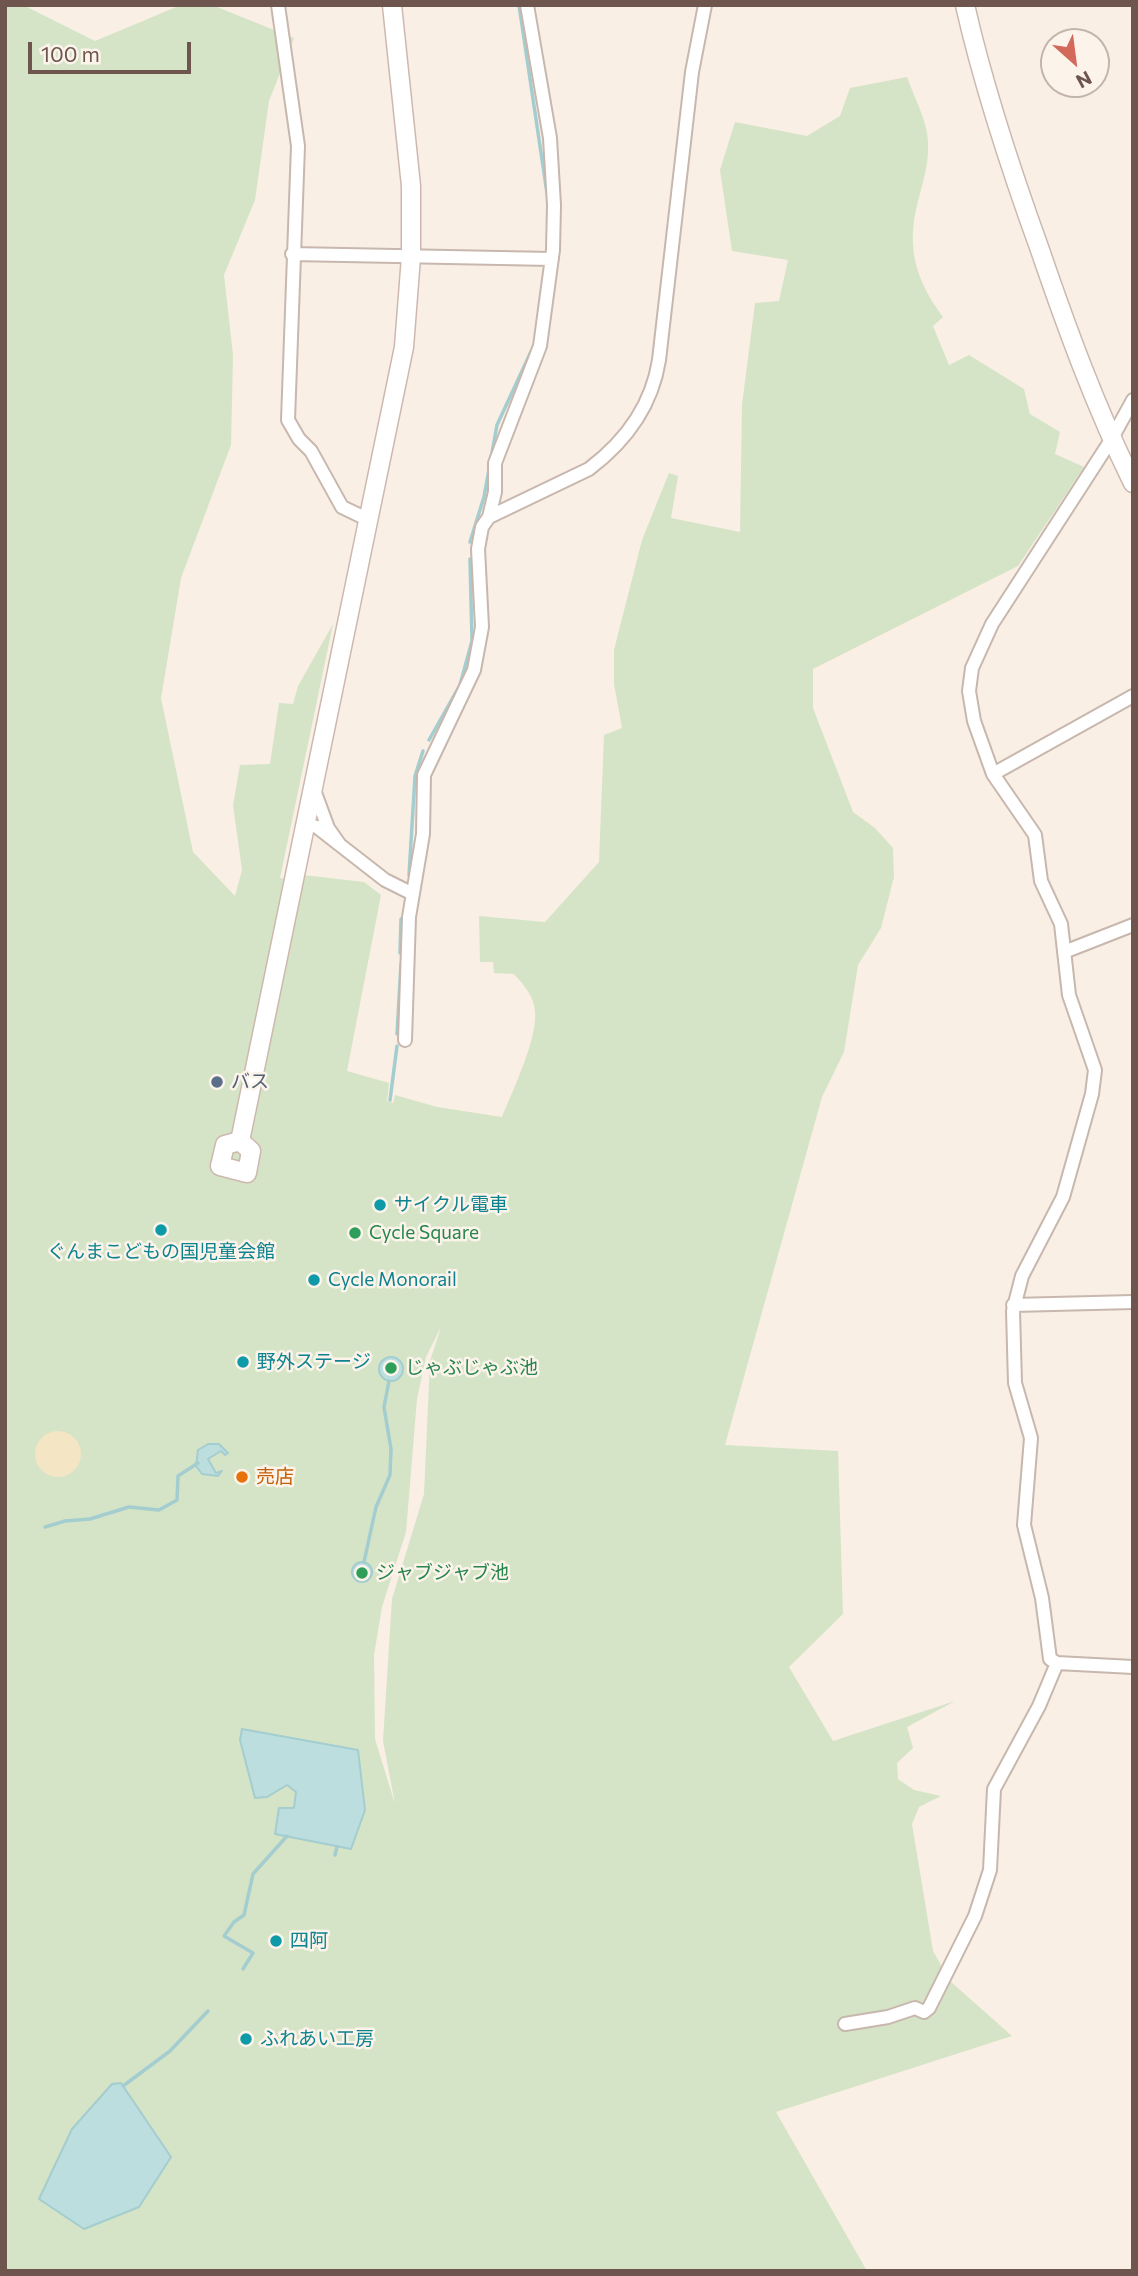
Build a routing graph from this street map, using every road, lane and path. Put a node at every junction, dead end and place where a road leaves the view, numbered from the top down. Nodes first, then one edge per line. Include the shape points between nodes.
1 (278, 5) edge
2 (392, 5) edge
3 (527, 5) edge
4 (705, 5) edge
5 (965, 5) edge
6 (292, 254) junction
7 (411, 257) junction
8 (552, 259) junction
9 (1133, 400) edge
10 (1111, 440) junction
11 (1133, 483) edge
12 (489, 517) junction
13 (369, 520) junction
14 (1133, 696) edge
15 (993, 774) junction
16 (313, 786) junction
17 (305, 824) junction
18 (340, 845) junction
19 (411, 893) junction
20 (1133, 925) edge
21 (1064, 952) junction
22 (405, 1040) dead end
23 (240, 1141) dead end
24 (1133, 1302) edge
25 (1013, 1305) junction
26 (1057, 1663) junction
27 (1133, 1667) edge
28 (845, 2024) dead end

1 - 6 street via 298,146
2 - 7 street via 411,186
3 - 8 street via 550,138
4 - 12 street via 692,72 659,360 650,398 643,412 589,469
5 - 10 street via 1025,209
6 - 7 street
6 - 13 street via 288,419 342,507
7 - 8 street
7 - 13 street via 404,347
8 - 12 street via 540,346 495,463
9 - 10 street
10 - 11 street
10 - 15 street via 1010,594 972,668 970,703
12 - 19 street via 478,549 481,643 472,679 427,765 420,856
13 - 16 street
14 - 15 street
15 - 21 street via 1035,835 1041,881 1061,924
16 - 17 street
16 - 18 street via 323,817
17 - 18 street via 317,827
17 - 23 street
18 - 19 street
19 - 22 street
20 - 21 street
21 - 25 street via 1069,995 1095,1077 1063,1197 1022,1276
24 - 25 street
25 - 26 street via 1013,1374 1031,1438 1024,1525 1042,1598 1049,1655
26 - 27 street
26 - 28 street via 994,1789 990,1870 975,1916 929,2008 924,2012 915,2007

